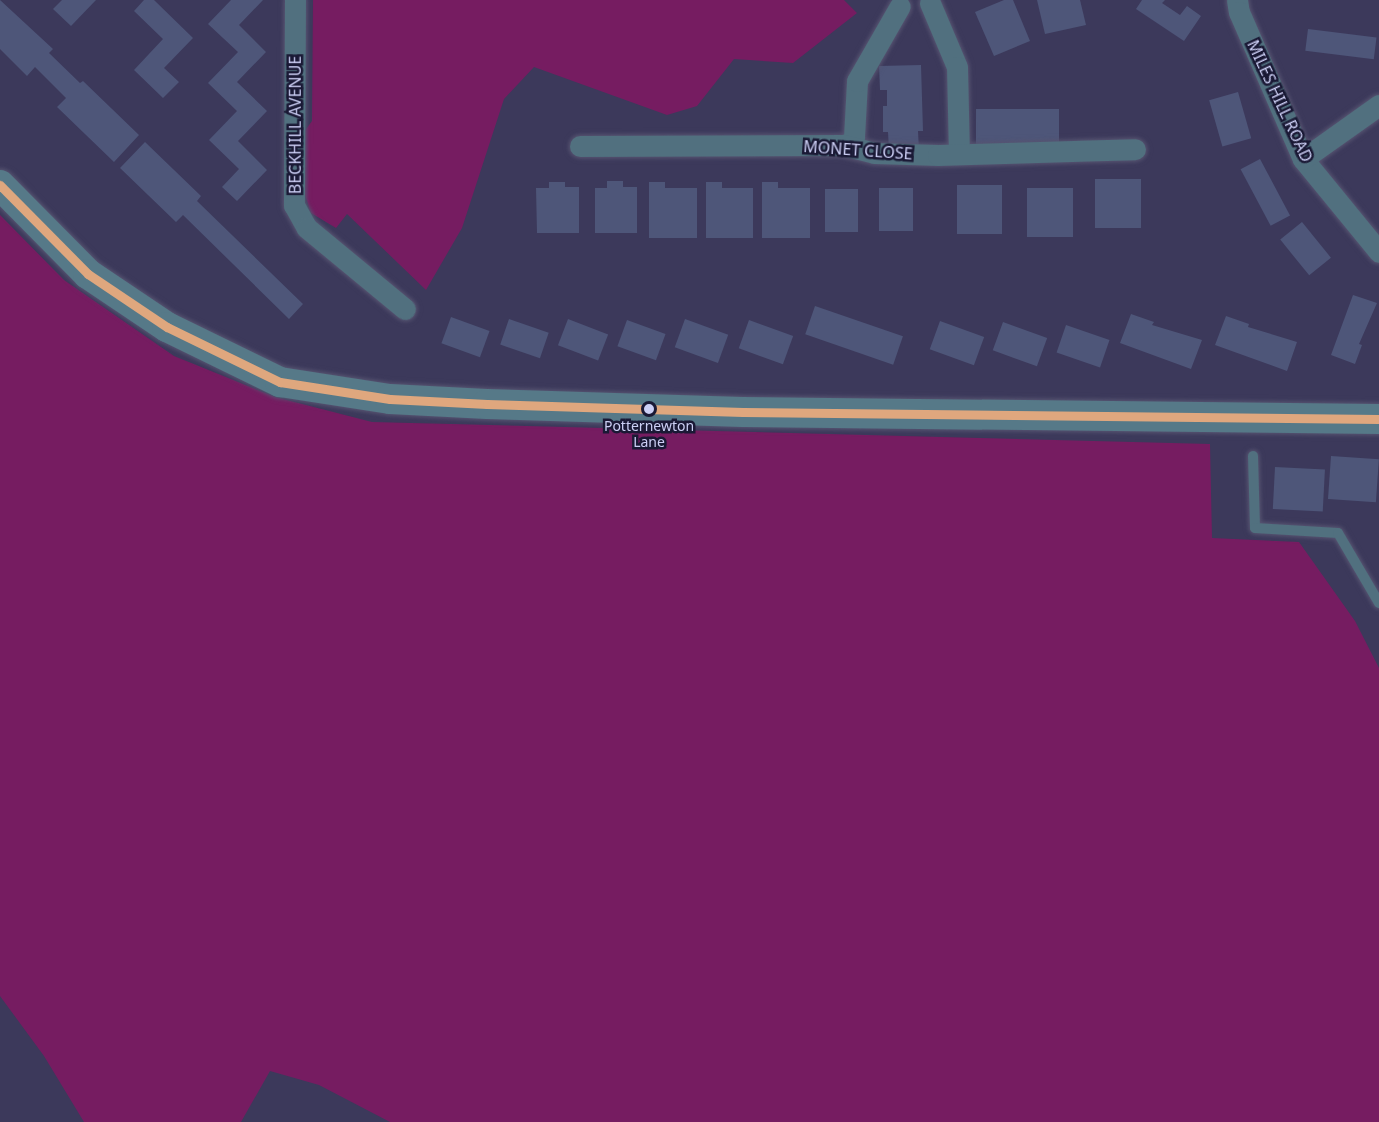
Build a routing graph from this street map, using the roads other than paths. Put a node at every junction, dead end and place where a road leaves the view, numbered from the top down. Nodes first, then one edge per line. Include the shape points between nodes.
1 (295, 0) edge
2 (1237, 0) edge
3 (933, 1) edge
4 (893, 3) edge
5 (1379, 105) edge
6 (843, 145) junction
7 (580, 146) dead end
8 (1135, 149) dead end
9 (959, 152) junction
10 (1303, 159) junction
11 (0, 184) edge
12 (1379, 252) edge
13 (405, 309) dead end
14 (1379, 418) edge
15 (1253, 456) dead end
16 (1379, 603) edge

1 - 13 street, BECKHILL AVENUE via 294,205 308,228
2 - 10 street, MILES HILL ROAD
3 - 4 street via 911,11
3 - 9 street via 957,67
4 - 6 street via 857,81 854,138
5 - 10 street
6 - 7 street, MONET CLOSE
6 - 9 street, MONET CLOSE via 874,153
8 - 9 street, MONET CLOSE
10 - 12 street, MILES HILL ROAD
11 - 14 main road via 88,274 167,327 280,382 390,399 487,404 743,412
15 - 16 lane via 1255,528 1338,533

